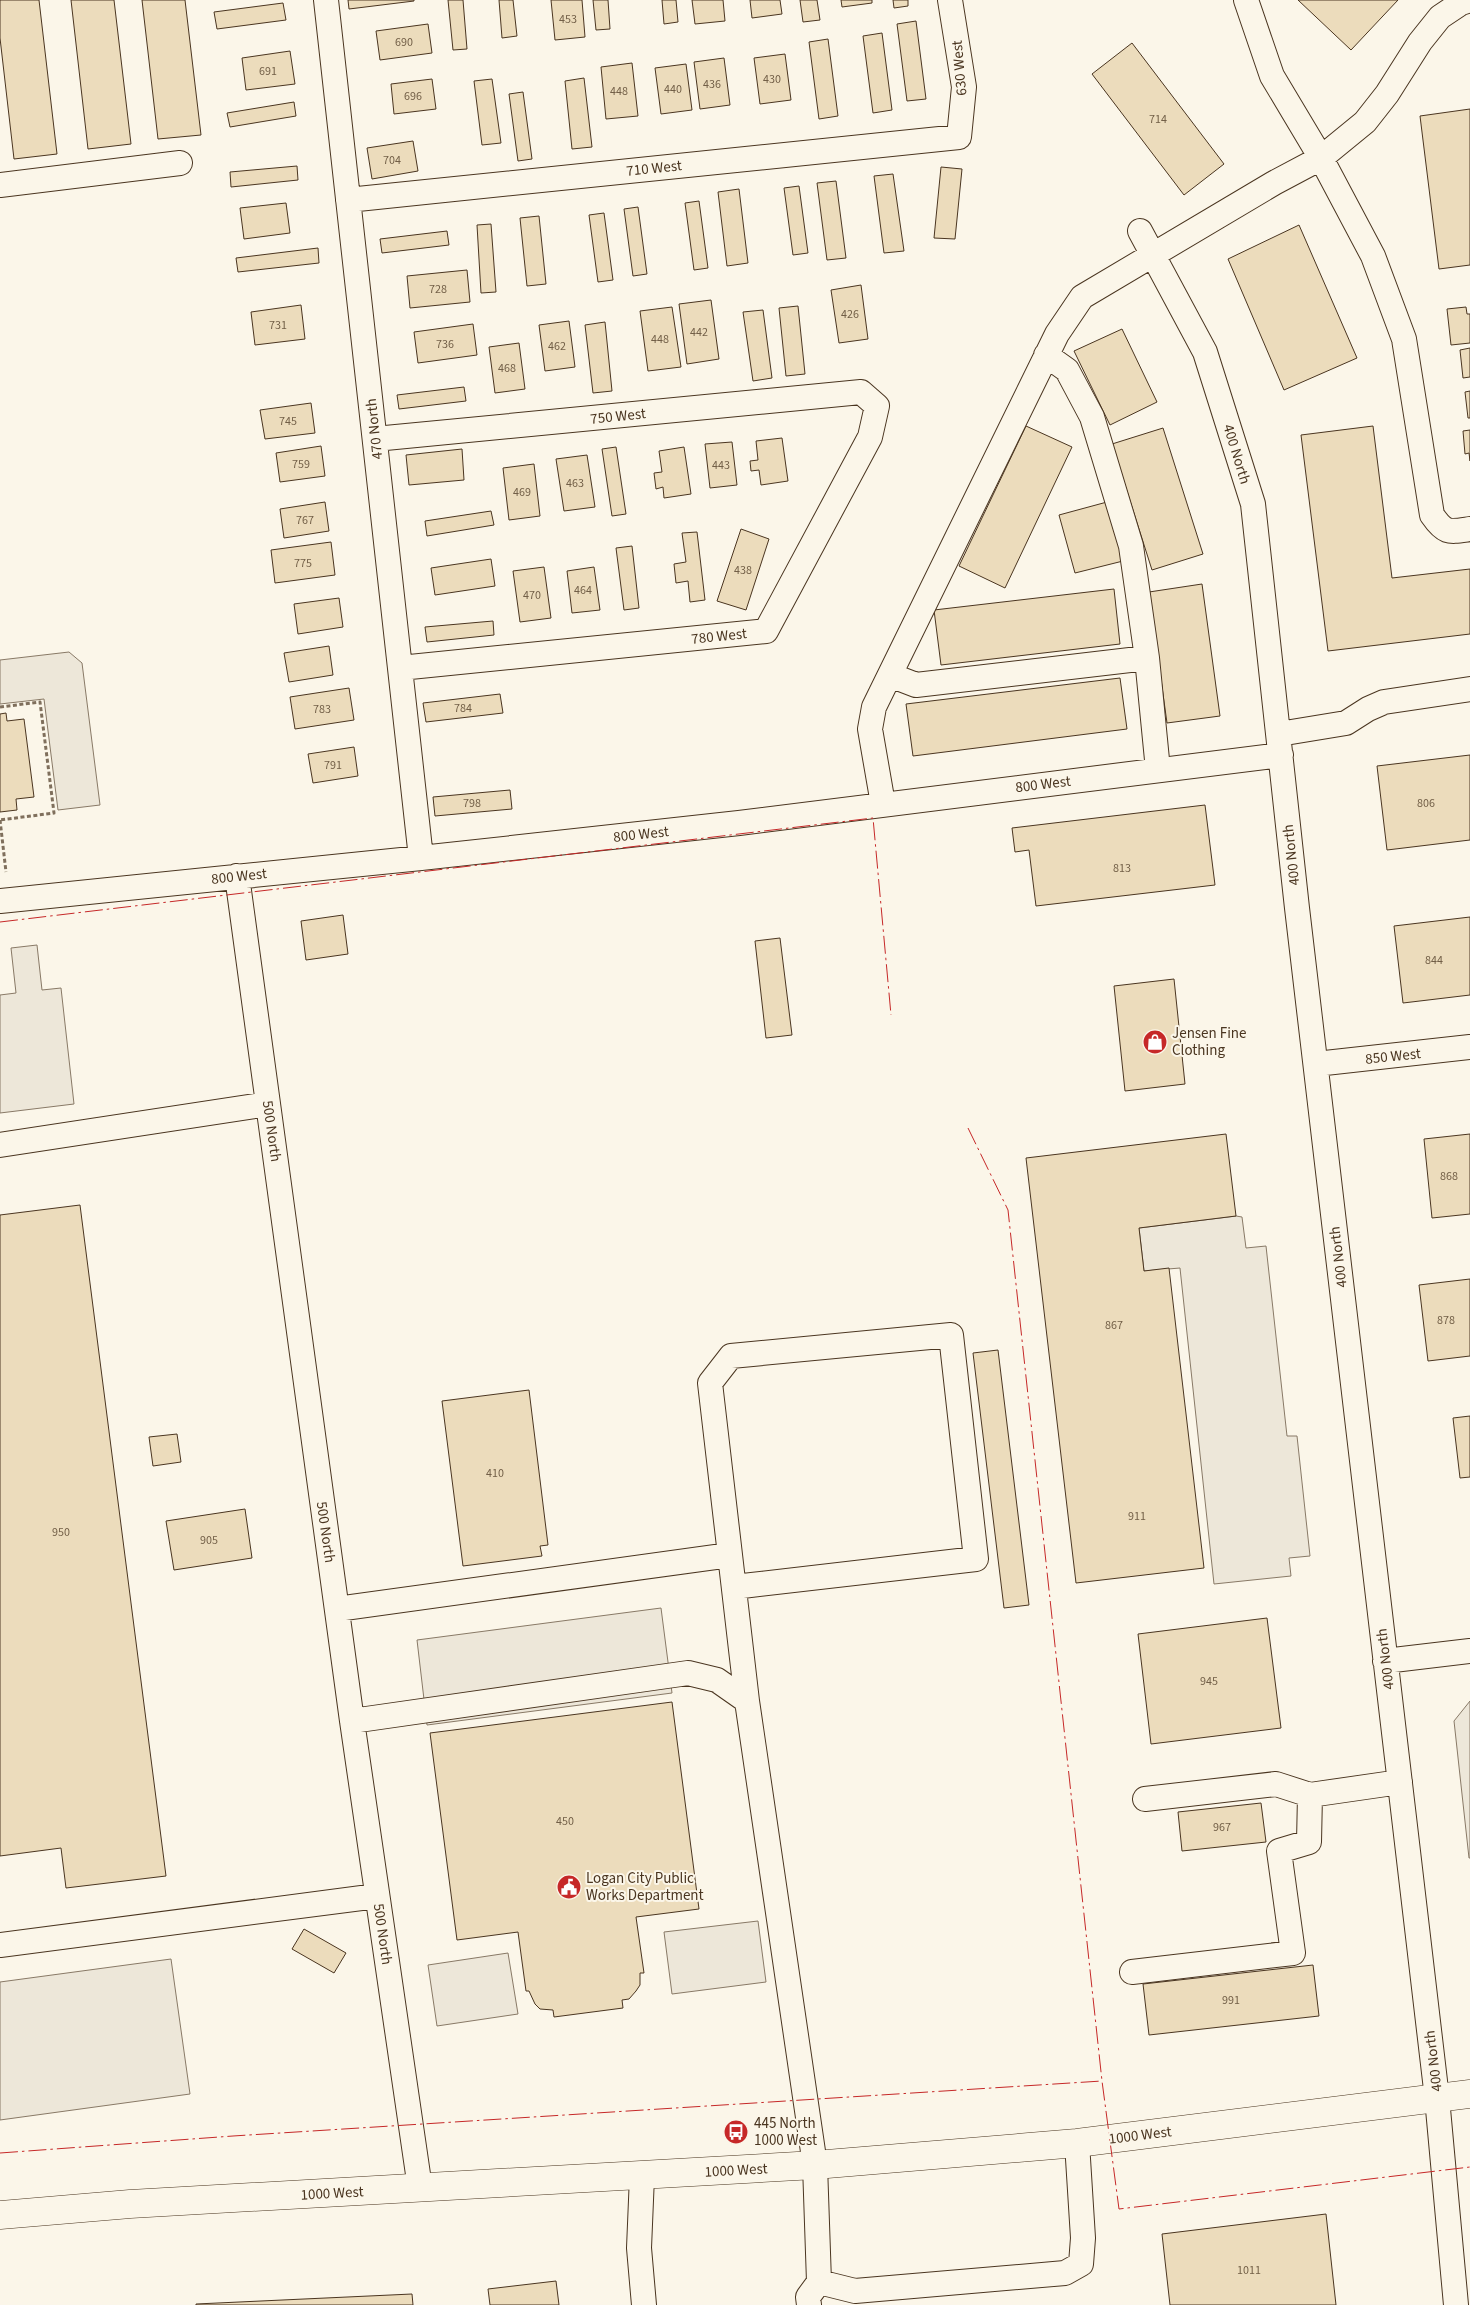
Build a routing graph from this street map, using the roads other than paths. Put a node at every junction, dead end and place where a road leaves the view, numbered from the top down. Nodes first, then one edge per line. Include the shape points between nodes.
1 (326, 0) edge
2 (950, 0) edge
3 (1246, 0) edge
4 (1470, 0) edge
5 (959, 137) joint
6 (1321, 158) junction
7 (180, 163) dead end
8 (0, 185) edge
9 (348, 200) junction
10 (1140, 231) dead end
11 (1152, 254) junction
12 (1046, 356) junction
13 (861, 392) joint
14 (375, 439) junction
15 (1470, 529) edge
16 (1147, 658) junction
17 (400, 668) junction
18 (890, 675) junction
19 (1470, 689) edge
20 (1280, 745) junction
21 (1158, 770) junction
22 (883, 804) junction
23 (420, 858) junction
24 (236, 876) junction
25 (0, 901) edge
26 (1470, 1047) edge
27 (1316, 1064) junction
28 (268, 1104) junction
29 (0, 1145) edge
30 (730, 1554) junction
31 (734, 1588) junction
32 (337, 1609) junction
33 (1470, 1652) edge
34 (1385, 1661) junction
35 (747, 1701) junction
36 (352, 1721) junction
37 (1400, 1782) junction
38 (1310, 1795) junction
39 (1145, 1799) dead end
40 (377, 1896) junction
41 (0, 1945) edge
42 (1132, 1972) dead end
43 (1470, 2094) edge
44 (1437, 2098) junction
45 (1076, 2143) junction
46 (815, 2166) junction
47 (642, 2176) junction
48 (420, 2188) junction
49 (0, 2215) edge
50 (819, 2282) junction
51 (644, 2305) edge
52 (809, 2305) edge
53 (1456, 2305) edge

1 - 9 street, 470 North
2 - 5 street, 630 West via 964,86
3 - 6 street via 1272,76
4 - 6 street via 1440,17 1365,122
5 - 9 street, 710 West
6 - 11 street
6 - 15 street via 1373,256 1404,340 1432,516 1441,528 1450,532
7 - 8 street
9 - 14 street, 470 North
10 - 11 street, 400 North
11 - 12 street via 1082,297
11 - 20 street, 400 North via 1205,352 1253,504
12 - 16 street via 1067,370 1092,417 1131,546
12 - 18 street
13 - 14 street, 750 West
13 - 17 street, 780 West via 877,406 870,437 766,632
14 - 17 street, 470 North
16 - 18 street via 916,685
16 - 21 street
17 - 23 street, 470 North
18 - 22 street via 874,707 870,729
19 - 20 street, 800 West via 1384,702 1346,723
20 - 21 street, 800 West
20 - 27 street, 400 North
21 - 22 street, 800 West
22 - 23 street, 800 West
23 - 24 street, 800 West
24 - 25 street, 800 West
24 - 28 street, 500 North
26 - 27 street, 850 West
27 - 34 street, 400 North
28 - 29 street
28 - 32 street, 500 North
30 - 31 street
30 - 31 street via 710,1383 731,1356 951,1334 976,1559
30 - 32 street
31 - 35 street
32 - 36 street, 500 North
33 - 34 street
34 - 37 street, 400 North
35 - 36 street via 718,1680 688,1673
35 - 46 street
36 - 40 street, 500 North
37 - 38 street
37 - 44 street, 400 North
38 - 39 street via 1276,1784
38 - 42 street via 1309,1842 1279,1851 1293,1953
40 - 41 street
40 - 48 street, 500 North
43 - 44 main road, 1000 West
44 - 45 main road, 1000 West
44 - 53 street, 400 North
45 - 46 main road, 1000 West
45 - 50 street via 1081,2264 1065,2273 854,2291
46 - 47 main road, 1000 West
46 - 50 street
47 - 48 main road, 1000 West
47 - 51 street via 639,2248
48 - 49 main road, 1000 West
50 - 52 street via 808,2297

